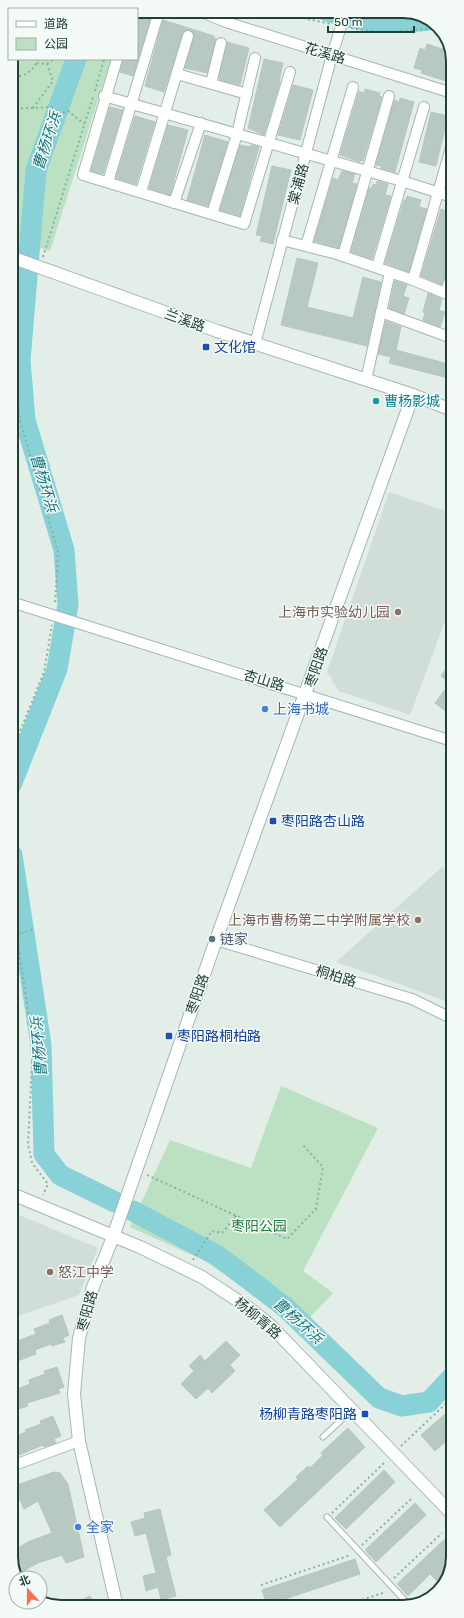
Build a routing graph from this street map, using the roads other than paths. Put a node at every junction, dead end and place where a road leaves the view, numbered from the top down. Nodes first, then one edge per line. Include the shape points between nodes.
1 (157, 18) dead end
2 (216, 18) edge
3 (344, 18) edge
4 (188, 36) dead end
5 (221, 44) dead end
6 (332, 55) junction
7 (255, 58) dead end
8 (118, 60) edge
9 (290, 72) dead end
10 (177, 74) junction
11 (211, 83) junction
12 (353, 87) dead end
13 (446, 91) edge
14 (247, 94) junction
15 (105, 96) junction
16 (389, 96) dead end
17 (132, 103) junction
18 (424, 106) dead end
19 (166, 113) junction
20 (201, 123) junction
21 (237, 134) junction
22 (268, 143) junction
23 (306, 153) junction
24 (332, 161) junction
25 (446, 165) edge
26 (367, 171) junction
27 (402, 181) junction
28 (108, 182) junction
29 (141, 192) junction
30 (438, 192) junction
31 (446, 195) edge
32 (174, 203) junction
33 (212, 214) junction
34 (282, 240) junction
35 (306, 246) junction
36 (343, 256) junction
37 (18, 259) edge
38 (377, 267) junction
39 (390, 272) junction
40 (413, 280) junction
41 (446, 293) edge
42 (381, 312) junction
43 (446, 336) edge
44 (255, 344) junction
45 (366, 380) junction
46 (413, 395) junction
47 (446, 408) edge
48 (18, 604) edge
49 (307, 694) junction
50 (446, 739) edge
51 (216, 940) junction
52 (446, 1016) edge
53 (18, 1197) edge
54 (113, 1237) junction
55 (352, 1410) junction
56 (323, 1437) dead end
57 (79, 1441) junction
58 (18, 1464) edge
59 (446, 1508) edge
60 (327, 1518) road end
61 (115, 1600) edge
62 (404, 1600) edge

1 - 17 street
2 - 6 street, 花溪路
3 - 6 street, 棠浦路
4 - 10 street
5 - 11 street
6 - 13 street, 花溪路
6 - 23 street, 棠浦路
7 - 14 street
8 - 15 street
9 - 22 street
10 - 11 street
10 - 19 street
11 - 14 street
12 - 24 street
14 - 21 street
15 - 17 street
15 - 28 street via 83,175
16 - 26 street
17 - 19 street
17 - 28 street
18 - 27 street
19 - 20 street
19 - 29 street
20 - 21 street
20 - 32 street
21 - 22 street
21 - 33 street
22 - 23 street
22 - 33 street via 244,224
23 - 24 street
23 - 34 street, 棠浦路
24 - 26 street
24 - 35 street
25 - 30 street
26 - 27 street
26 - 36 street
27 - 30 street
27 - 38 street
28 - 29 street
29 - 32 street
30 - 31 street
30 - 40 street
32 - 33 street
34 - 35 street
34 - 44 street, 棠浦路
35 - 36 street
36 - 38 street
37 - 44 street, 兰溪路
38 - 39 street
39 - 40 street
39 - 42 street
40 - 41 street
42 - 43 street
42 - 45 street
44 - 45 street, 兰溪路
45 - 46 street, 兰溪路
46 - 47 street, 兰溪路
46 - 49 street, 枣阳路
48 - 49 street, 杏山路
49 - 50 street, 杏山路
49 - 51 street, 枣阳路
51 - 52 street, 桐柏路 via 412,999
51 - 54 street, 枣阳路
53 - 54 street, 杨柳青路
54 - 55 street, 杨柳青路 via 202,1277 249,1308 271,1326
54 - 57 street, 枣阳路 via 93,1287 79,1338 74,1394
55 - 56 lane
55 - 59 street, 杨柳青路
57 - 58 street
57 - 61 street, 枣阳路
60 - 62 lane

